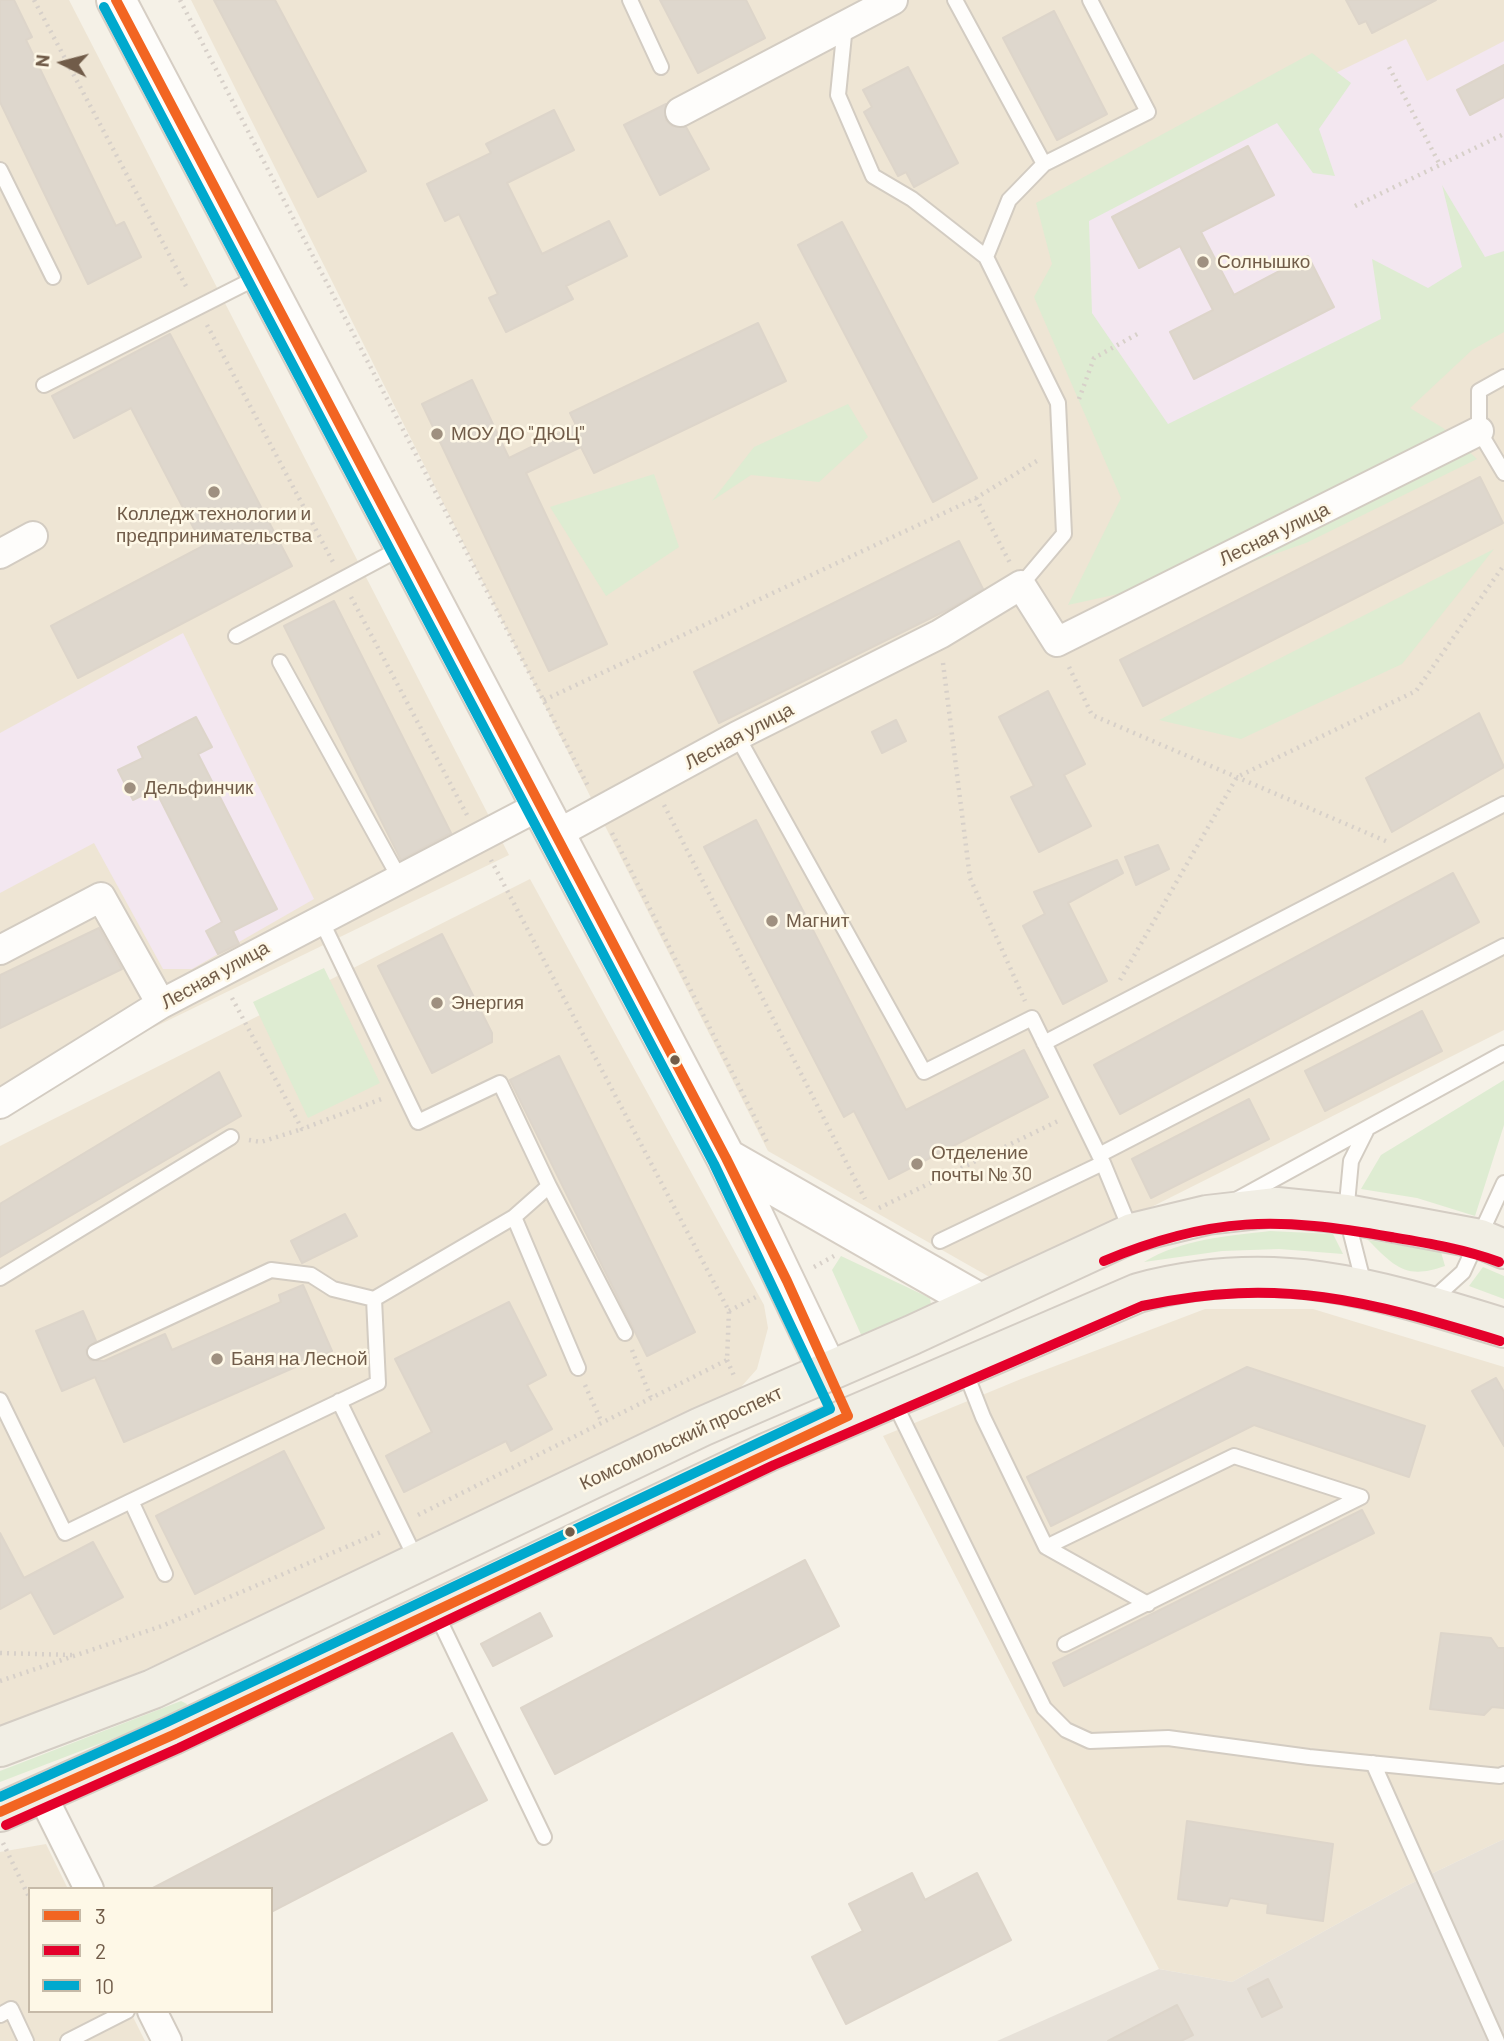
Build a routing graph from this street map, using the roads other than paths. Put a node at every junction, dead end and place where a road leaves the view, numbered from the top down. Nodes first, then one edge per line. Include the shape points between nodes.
1 (116, 0) edge
2 (630, 0) edge
3 (893, 0) edge
4 (956, 0) edge
5 (1090, 0) edge
6 (845, 25) junction
7 (661, 67) dead end
8 (680, 112) dead end
9 (1044, 164) junction
10 (0, 170) edge
11 (986, 257) junction
12 (262, 275) junction
13 (53, 277) dead end
14 (1504, 377) edge
15 (44, 385) dead end
16 (1479, 431) junction
17 (1504, 473) edge
18 (33, 536) dead end
19 (405, 546) junction
20 (0, 554) edge
21 (1021, 585) junction
22 (236, 636) dead end
23 (280, 662) dead end
24 (737, 736) junction
25 (1504, 804) edge
26 (549, 819) junction
27 (400, 879) junction
28 (320, 918) junction
29 (1504, 946) edge
30 (0, 950) edge
31 (161, 1004) junction
32 (1044, 1044) junction
33 (1504, 1053) edge
34 (0, 1104) edge
35 (1366, 1131) junction
36 (231, 1137) road end
37 (726, 1158) junction
38 (1101, 1159) junction
39 (1504, 1184) edge
40 (549, 1186) junction
41 (1346, 1214) junction
42 (1207, 1216) junction
43 (514, 1217) junction
44 (1132, 1233) junction
45 (940, 1241) dead end
46 (1492, 1244) edge
47 (0, 1279) edge
48 (1364, 1287) junction
49 (374, 1299) junction
50 (980, 1303) junction
51 (1427, 1304) junction
52 (1504, 1328) edge
53 (625, 1333) road end
54 (95, 1352) dead end
55 (963, 1366) junction
56 (578, 1368) road end
57 (828, 1371) junction
58 (891, 1397) junction
59 (0, 1401) edge
60 (339, 1401) junction
61 (848, 1416) junction
62 (131, 1501) junction
63 (1046, 1547) junction
64 (417, 1563) junction
65 (165, 1574) dead end
66 (1147, 1604) junction
67 (434, 1610) junction
68 (1065, 1644) dead end
69 (0, 1747) edge
70 (1373, 1763) junction
71 (1504, 1774) edge
72 (41, 1795) junction
73 (0, 1812) edge
74 (544, 1837) dead end
75 (88, 1887) edge
76 (123, 2013) edge
77 (153, 2013) edge
78 (0, 2015) edge
79 (26, 2041) edge
80 (68, 2041) edge
81 (167, 2041) edge
82 (1497, 2041) edge

1 - 12 main road
2 - 7 lane
3 - 6 street
4 - 9 lane
5 - 9 lane via 1148,112
6 - 8 street
6 - 11 lane via 838,95 873,176 912,199
9 - 11 lane via 1009,200
10 - 13 lane
11 - 21 lane via 1058,403 1064,534
12 - 15 lane
12 - 19 main road
14 - 16 lane via 1479,391
16 - 17 lane
16 - 21 street, Лесная улица via 1057,642
18 - 20 street
19 - 22 lane
19 - 26 main road
21 - 24 street, Лесная улица via 940,634
23 - 27 lane
24 - 26 street, Лесная улица via 600,810
24 - 32 lane via 924,1072 1032,1018
25 - 32 lane
26 - 27 street, Лесная улица via 480,839
26 - 37 main road
27 - 28 street, Лесная улица
28 - 31 street, Лесная улица
28 - 40 lane via 418,1122 500,1083
29 - 38 lane
30 - 31 street via 101,897
31 - 34 street, Лесная улица
32 - 38 lane
33 - 35 lane
35 - 41 lane via 1351,1161
35 - 42 lane
36 - 47 lane
37 - 50 main road
37 - 57 main road
38 - 44 lane
38 - 45 lane
39 - 46 lane
40 - 43 lane
40 - 53 lane
41 - 42 main road, Комсомольский проспект via 1277,1207
41 - 46 main road, Комсомольский проспект
41 - 48 lane
42 - 44 main road, Комсомольский проспект
43 - 49 lane
43 - 56 lane
44 - 50 main road, Комсомольский проспект
46 - 51 lane
48 - 51 main road
48 - 55 main road via 1245,1275 1186,1280 1138,1293
49 - 54 lane via 333,1289 311,1275 271,1270
49 - 60 lane via 378,1383
50 - 57 main road, Комсомольский проспект
51 - 52 main road
55 - 58 main road
55 - 63 lane
57 - 61 main road
57 - 64 main road, Комсомольский проспект
58 - 61 main road
58 - 70 lane via 1044,1708 1066,1730 1090,1741 1168,1738
59 - 62 lane via 65,1533
60 - 62 lane
60 - 64 lane
61 - 67 main road
62 - 65 lane
63 - 66 lane
63 - 66 lane via 1234,1456 1361,1497
64 - 69 main road, Комсомольский проспект via 153,1689
66 - 68 lane
67 - 72 main road
67 - 74 lane
70 - 71 lane
70 - 82 lane
72 - 73 main road
72 - 75 street
76 - 80 lane
77 - 81 street
78 - 79 lane via 11,2009

